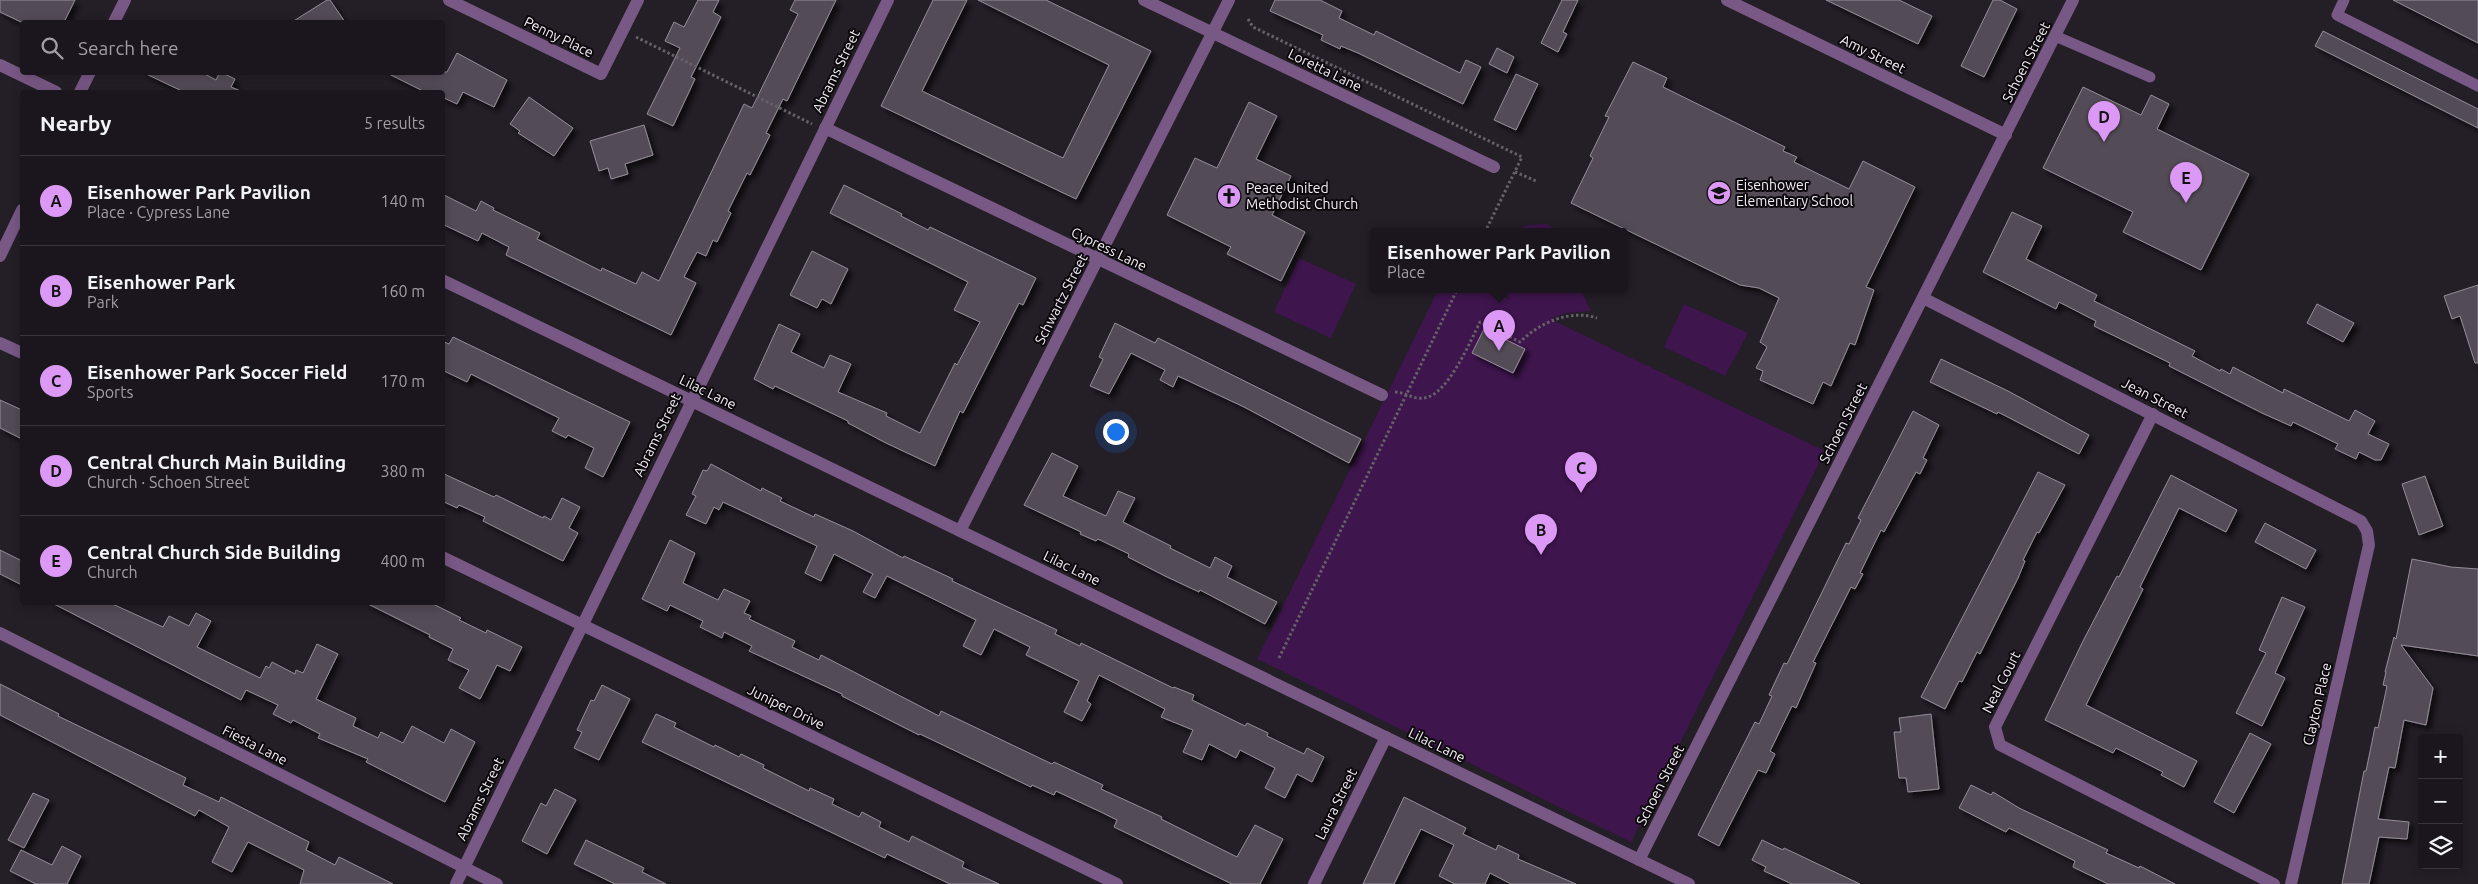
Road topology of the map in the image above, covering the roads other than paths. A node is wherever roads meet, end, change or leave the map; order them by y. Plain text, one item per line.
1 (125, 0) edge
2 (450, 0) edge
3 (638, 0) edge
4 (888, 0) edge
5 (1144, 0) edge
6 (1229, 0) edge
7 (1727, 0) edge
8 (2073, 0) edge
9 (2344, 0) edge
10 (115, 20) edge
11 (1212, 33) junction
12 (2056, 36) junction
13 (0, 65) edge
14 (20, 75) edge
15 (21, 75) edge
16 (88, 75) edge
17 (2150, 78) dead end
18 (2478, 86) edge
19 (52, 90) edge
20 (81, 90) edge
21 (825, 128) junction
22 (2006, 135) junction
23 (1494, 168) dead end
24 (20, 214) edge
25 (0, 256) edge
26 (1098, 260) junction
27 (445, 281) edge
28 (1923, 298) junction
29 (0, 342) edge
30 (20, 352) edge
31 (1382, 395) road end
32 (691, 400) junction
33 (2153, 414) junction
34 (960, 531) junction
35 (2367, 531) joint
36 (445, 558) edge
37 (582, 624) junction
38 (0, 633) edge
39 (1386, 737) junction
40 (1639, 860) junction
41 (464, 867) junction
42 (456, 884) edge
43 (497, 884) edge
44 (1117, 884) edge
45 (1314, 884) edge
46 (1689, 884) edge
47 (2274, 884) edge
48 (2291, 884) edge

1 - 10 street
2 - 3 street, Penny Place
4 - 21 street, Abrams Street
5 - 11 street, Loretta Lane
6 - 11 street, Schwartz Street
7 - 22 street, Amy Street
8 - 12 street, Schoen Street
9 - 18 lane
11 - 23 street, Loretta Lane
11 - 26 street, Schwartz Street
12 - 17 lane
12 - 22 street, Schoen Street
13 - 14 street
15 - 19 street
16 - 20 street
21 - 26 street, Cypress Lane
21 - 32 street, Abrams Street
22 - 28 street, Schoen Street
24 - 25 street
26 - 31 street, Cypress Lane
26 - 34 street, Schwartz Street
27 - 32 street, Lilac Lane
28 - 33 street, Jean Street
28 - 40 street, Schoen Street
29 - 30 street
32 - 34 street, Lilac Lane
32 - 37 street, Abrams Street
33 - 35 street, Jean Street
33 - 47 street, Neal Court
34 - 39 street, Lilac Lane
35 - 48 street, Clayton Place
36 - 37 street, Juniper Drive
37 - 41 street, Abrams Street
37 - 44 street, Juniper Drive
38 - 41 street, Fiesta Lane
39 - 40 street, Lilac Lane
39 - 45 street, Laura Street
40 - 46 street, Lilac Lane
41 - 42 street, Abrams Street
41 - 43 street, Fiesta Lane

